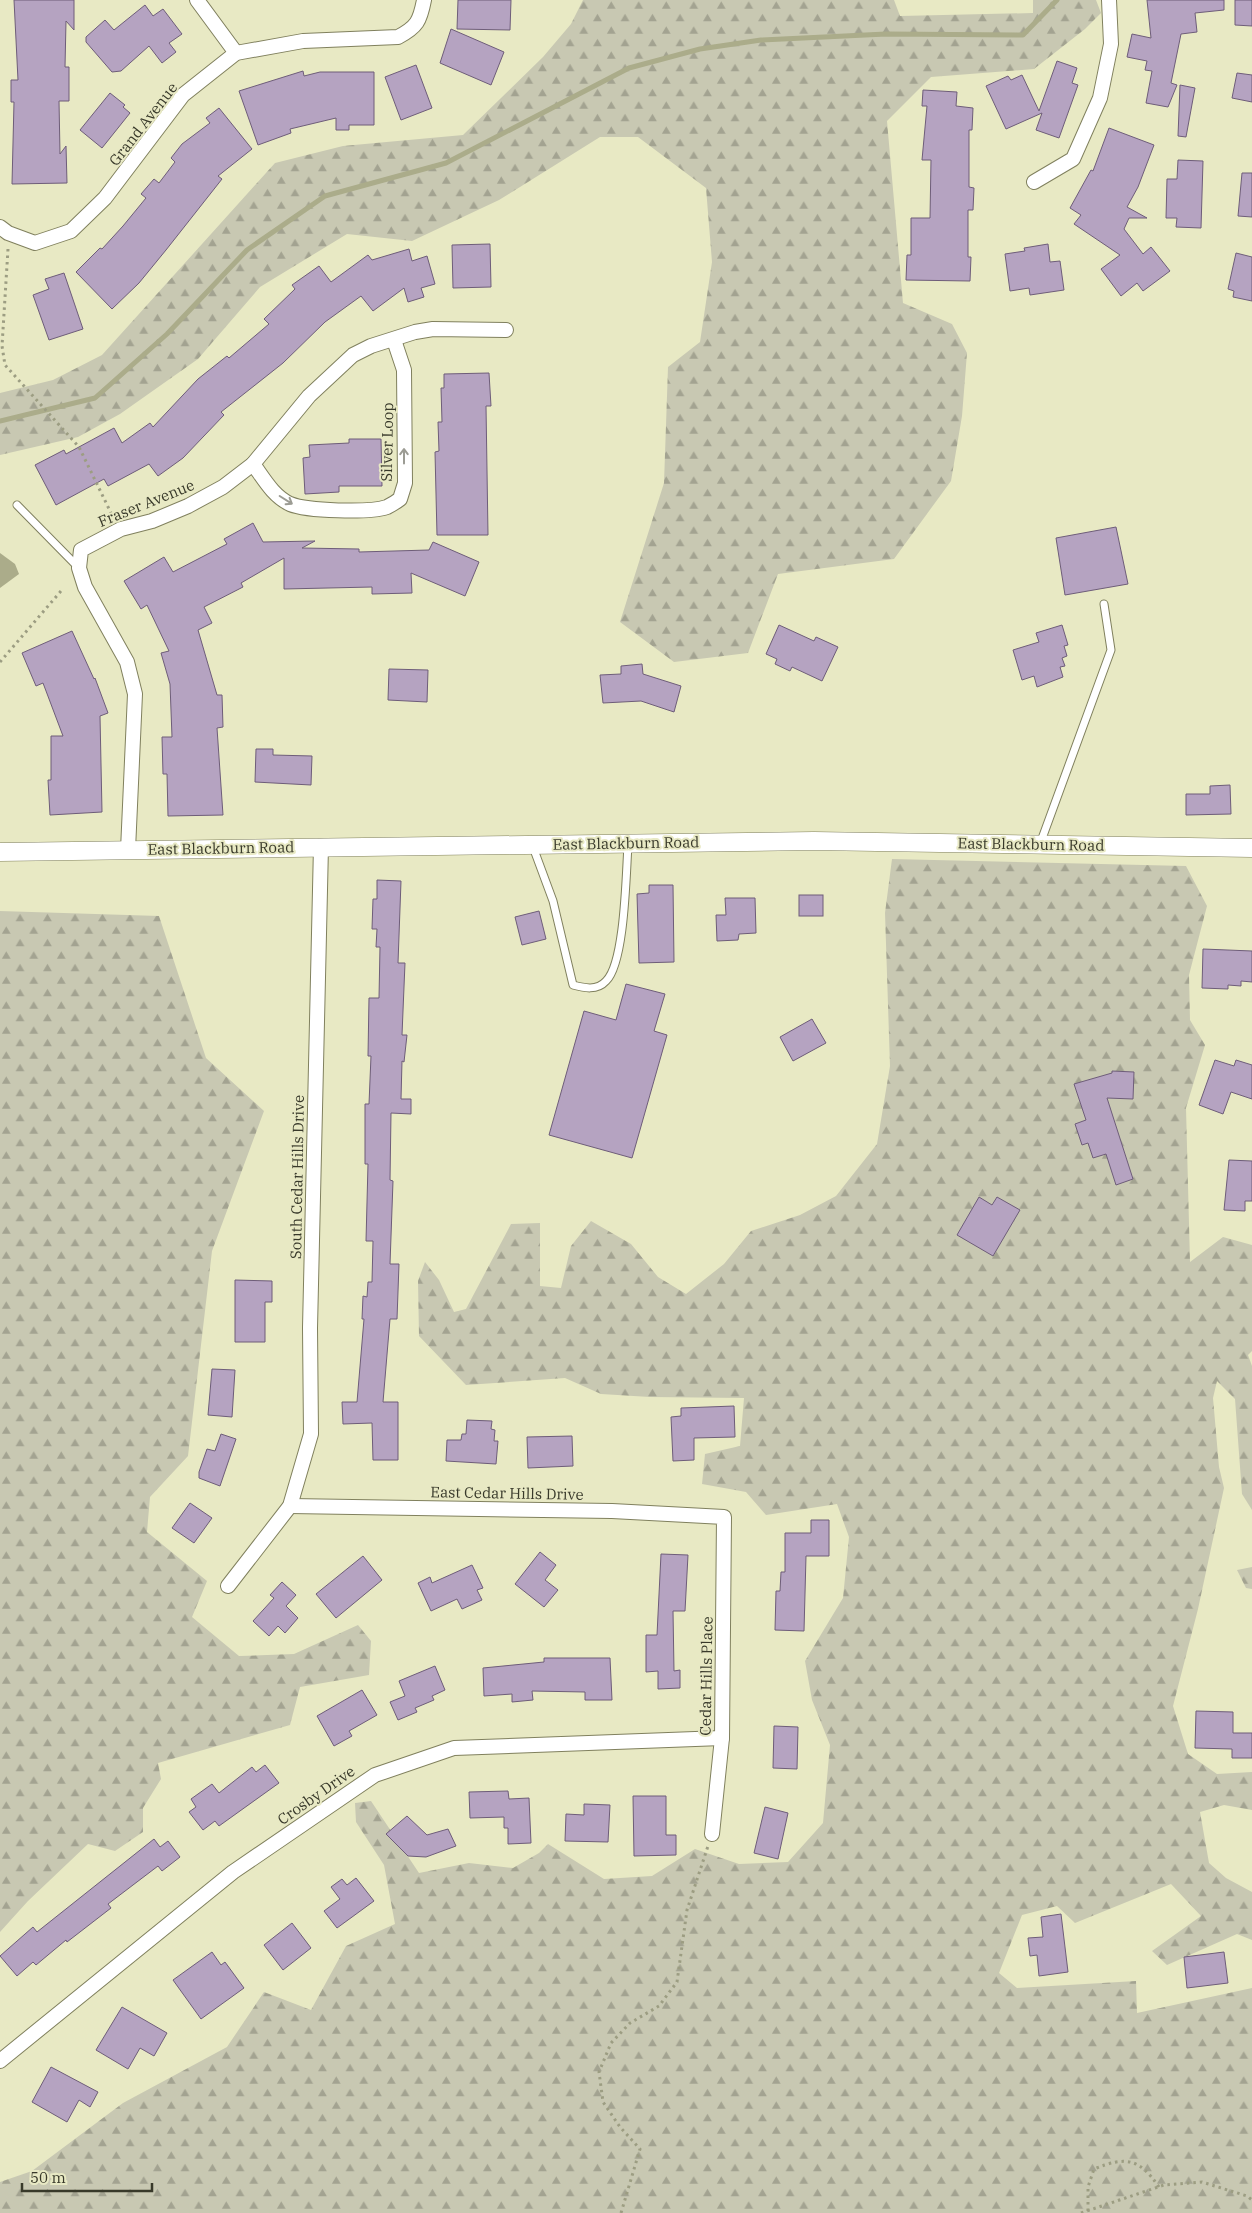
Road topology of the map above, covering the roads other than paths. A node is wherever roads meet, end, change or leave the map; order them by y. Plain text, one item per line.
1 (197, 0) edge
2 (424, 0) edge
3 (1109, 0) edge
4 (236, 53) junction
5 (1034, 182) dead end
6 (0, 227) edge
7 (506, 330) dead end
8 (394, 340) junction
9 (253, 464) junction
10 (17, 505) dead end
11 (79, 568) junction
12 (1104, 604) dead end
13 (628, 843) junction
14 (532, 844) junction
15 (1039, 844) junction
16 (321, 846) junction
17 (1221, 847) junction
18 (1252, 848) edge
19 (128, 850) junction
20 (0, 852) edge
21 (1252, 855) edge
22 (290, 1506) junction
23 (724, 1517) joint
24 (228, 1586) dead end
25 (722, 1738) junction
26 (712, 1834) road end
27 (0, 2061) edge

1 - 4 street
2 - 4 street, Grand Avenue
3 - 5 street
4 - 6 street, Grand Avenue
7 - 8 street, Fraser Avenue
8 - 9 street, Fraser Avenue
9 -> 8 street, Silver Loop
9 - 11 street, Fraser Avenue
10 - 11 lane
11 - 19 street
12 - 15 lane
13 - 14 street, East Blackburn Road
13 - 14 lane
13 - 15 street, East Blackburn Road
14 - 16 street, East Blackburn Road
15 - 17 street, East Blackburn Road
16 - 19 street, East Blackburn Road
16 - 22 street, South Cedar Hills Drive
17 - 18 street, East Blackburn Road
17 - 21 street
19 - 20 street, East Blackburn Road
22 - 23 street, East Cedar Hills Drive
22 - 24 street
23 - 25 street, Cedar Hills Place
25 - 26 street, Cedar Hills Place
25 - 27 street, Crosby Drive

